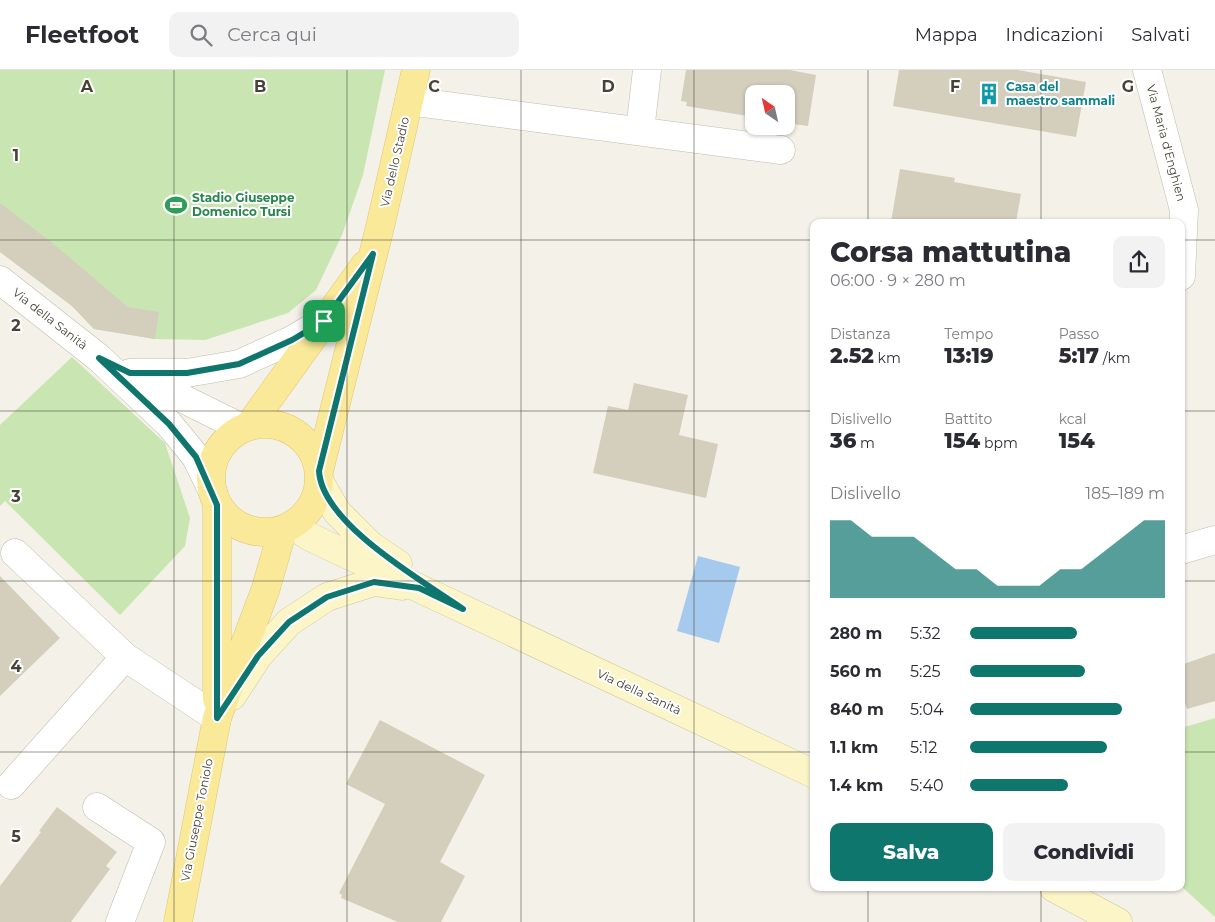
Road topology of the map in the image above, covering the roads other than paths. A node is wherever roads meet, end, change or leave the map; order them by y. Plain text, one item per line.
1 (416, 70) edge
2 (647, 70) edge
3 (1147, 70) edge
4 (409, 101) junction
5 (640, 131) junction
6 (781, 150) dead end
7 (1184, 219) edge
8 (373, 254) junction
9 (0, 280) edge
10 (324, 321) junction
11 (99, 358) junction
12 (130, 373) junction
13 (246, 427) junction
14 (319, 476) junction
15 (215, 498) junction
16 (288, 527) junction
17 (1215, 540) edge
18 (1185, 549) edge
19 (15, 552) dead end
20 (419, 588) junction
21 (463, 609) junction
22 (125, 657) junction
23 (217, 718) junction
24 (810, 772) edge
25 (11, 786) dead end
26 (97, 806) dead end
27 (1060, 891) edge
28 (120, 922) edge
29 (178, 922) edge
30 (1118, 922) edge

1 - 4 main road, Via dello Stadio
2 - 5 street
3 - 7 street, Via Maria d'Enghien
4 - 5 street
4 - 8 main road, Via dello Stadio
5 - 6 street
8 - 10 main road, Via dello Stadio
8 - 14 main road, Via dello Stadio
9 - 11 street, Via della Sanità
10 - 12 street, Via dello Stadio
10 - 13 main road, Via dello Stadio
11 - 12 street, Via della Sanità
11 - 15 street, Via della Sanità
12 - 13 street, Via della Sanità
13 - 14 main road
13 - 15 main road
14 - 16 main road
14 - 21 main road, Via della Sanità
15 - 16 main road
15 - 23 main road, Via Giuseppe Toniolo
16 - 20 main road, Via della Sanità
16 - 23 main road, Via Giuseppe Toniolo
17 - 18 street
19 - 22 street
20 - 21 main road, Via della Sanità
20 - 23 main road
21 - 24 main road, Via della Sanità
22 - 23 street
22 - 25 street
23 - 29 main road, Via Giuseppe Toniolo
26 - 28 street
27 - 30 main road

